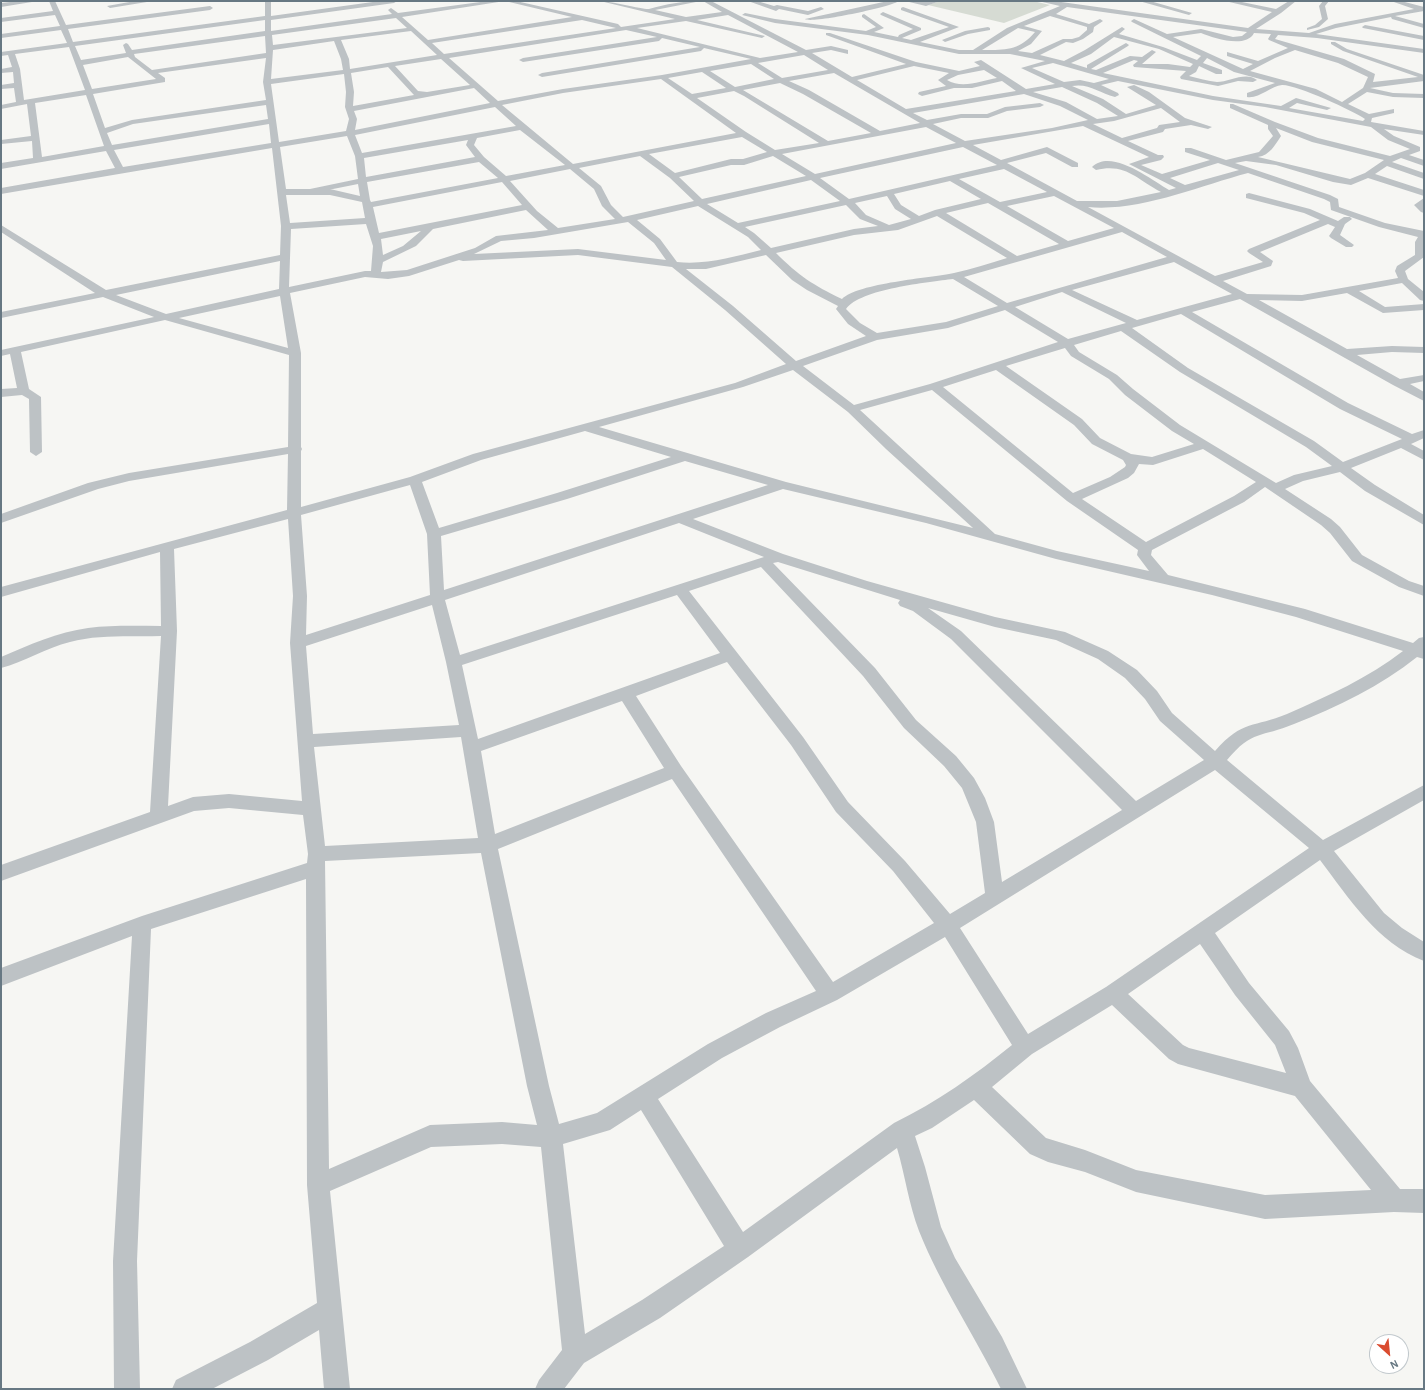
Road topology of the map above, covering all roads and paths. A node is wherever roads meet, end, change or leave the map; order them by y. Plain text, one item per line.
1 (35, 1) edge
2 (52, 1) edge
3 (150, 1) edge
4 (268, 1) edge
5 (394, 1) edge
6 (502, 1) edge
7 (508, 1) edge
8 (603, 1) edge
9 (698, 1) edge
10 (706, 1) edge
11 (751, 1) edge
12 (880, 1) edge
13 (896, 1) edge
14 (936, 1) edge
15 (1040, 1) edge
16 (1142, 1) edge
17 (1228, 1) edge
18 (1265, 1) edge
19 (1293, 1) edge
20 (1316, 1) edge
21 (1398, 1) edge
22 (378, 2) edge
23 (1325, 2) edge
24 (108, 3) edge
25 (850, 3) dead end
26 (889, 3) junction
27 (1107, 3) dead end
28 (1178, 3) dead end
29 (799, 4) dead end
30 (909, 4) edge
31 (1, 5) edge
32 (1066, 5) junction
33 (1158, 5) junction
34 (777, 6) edge
35 (1254, 7) junction
36 (826, 8) dead end
37 (1424, 8) edge
38 (903, 9) junction
39 (643, 10) junction
40 (1367, 11) dead end
41 (864, 12) junction
42 (1279, 12) junction
43 (57, 13) junction
44 (214, 13) edge
45 (886, 13) junction
46 (1098, 13) junction
47 (1242, 13) dead end
48 (730, 14) junction
49 (874, 14) dead end
50 (1114, 14) junction
51 (1046, 15) junction
52 (397, 16) junction
53 (753, 16) junction
54 (1390, 17) junction
55 (268, 18) junction
56 (581, 18) junction
57 (822, 18) junction
58 (1193, 18) junction
59 (686, 19) junction
60 (1129, 19) junction
61 (1232, 19) dead end
62 (1, 20) edge
63 (115, 20) junction
64 (1029, 21) junction
65 (1424, 21) edge
66 (842, 22) junction
67 (1081, 23) junction
68 (1415, 23) junction
69 (792, 24) junction
70 (924, 24) dead end
71 (1046, 24) dead end
72 (1364, 24) junction
73 (812, 26) junction
74 (1017, 26) junction
75 (1184, 26) junction
76 (1222, 26) junction
77 (831, 27) junction
78 (63, 28) junction
79 (310, 28) junction
80 (626, 28) junction
81 (954, 28) junction
82 (1329, 28) junction
83 (1404, 28) junction
84 (411, 29) junction
85 (988, 29) dead end
86 (1127, 30) dead end
87 (1250, 30) junction
88 (1074, 31) dead end
89 (1088, 31) junction
90 (1201, 31) junction
91 (868, 32) junction
92 (1272, 32) junction
93 (1355, 32) junction
94 (1395, 32) junction
95 (1286, 33) junction
96 (1424, 33) edge
97 (969, 34) junction
98 (1301, 34) junction
99 (1114, 35) junction
100 (1165, 35) junction
101 (1, 36) edge
102 (1060, 36) dead end
103 (1320, 36) junction
104 (123, 38) junction
105 (666, 38) junction
106 (892, 38) junction
107 (1097, 38) junction
108 (1387, 38) junction
109 (1424, 38) edge
110 (337, 39) junction
111 (1106, 40) junction
112 (322, 41) junction
113 (781, 41) junction
114 (426, 42) junction
115 (912, 42) junction
116 (1280, 43) junction
117 (1071, 44) junction
118 (1378, 44) junction
119 (1424, 44) edge
120 (70, 45) junction
121 (1126, 45) junction
122 (269, 46) junction
123 (505, 47) junction
124 (710, 47) junction
125 (864, 47) junction
126 (961, 48) junction
127 (1294, 48) junction
128 (1402, 48) junction
129 (928, 49) junction
130 (1414, 50) junction
131 (976, 51) junction
132 (1424, 51) edge
133 (804, 52) junction
134 (1010, 52) junction
135 (1059, 52) dead end
136 (11, 53) junction
137 (883, 53) junction
138 (1, 54) edge
139 (130, 54) junction
140 (1230, 54) dead end
141 (862, 55) dead end
142 (920, 55) dead end
143 (1033, 55) junction
144 (1206, 55) junction
145 (442, 57) junction
146 (842, 57) junction
147 (1044, 58) junction
148 (1420, 58) dead end
149 (763, 59) junction
150 (1143, 59) junction
151 (1371, 59) junction
152 (523, 60) junction
153 (905, 60) junction
154 (952, 60) dead end
155 (752, 61) junction
156 (1053, 61) junction
157 (78, 63) junction
158 (943, 63) dead end
159 (1258, 63) junction
160 (1407, 63) dead end
161 (821, 64) junction
162 (914, 64) junction
163 (1064, 64) junction
164 (1198, 64) junction
165 (390, 65) junction
166 (1393, 66) junction
167 (986, 67) junction
168 (932, 68) junction
169 (16, 69) junction
170 (1087, 69) junction
171 (704, 70) junction
172 (1193, 70) junction
173 (1237, 70) junction
174 (1424, 70) edge
175 (1, 71) edge
176 (346, 71) junction
177 (833, 71) junction
178 (1245, 71) junction
179 (151, 72) junction
180 (537, 72) junction
181 (1098, 72) junction
182 (1219, 72) junction
183 (1366, 72) junction
184 (956, 73) junction
185 (1411, 73) junction
186 (1263, 76) junction
187 (662, 77) junction
188 (1424, 78) edge
189 (1004, 79) junction
190 (1115, 79) junction
191 (1198, 79) junction
192 (849, 80) junction
193 (1253, 80) junction
194 (782, 81) junction
195 (267, 82) junction
196 (1208, 82) junction
197 (1284, 82) junction
198 (17, 85) junction
199 (1063, 85) junction
200 (1094, 85) junction
201 (475, 86) junction
202 (953, 86) junction
203 (1, 87) edge
204 (1366, 87) junction
205 (734, 89) junction
206 (941, 90) junction
207 (563, 91) junction
208 (1022, 91) junction
209 (1076, 91) junction
210 (89, 92) junction
211 (1185, 92) junction
212 (429, 95) junction
213 (1250, 95) dead end
214 (1424, 96) edge
215 (690, 97) junction
216 (1095, 99) junction
217 (1217, 99) junction
218 (31, 100) junction
219 (20, 102) junction
220 (269, 102) junction
221 (965, 102) junction
222 (1043, 102) junction
223 (496, 104) junction
224 (1063, 104) junction
225 (1343, 104) junction
226 (939, 105) junction
227 (1160, 105) junction
228 (1, 107) edge
229 (1282, 108) junction
230 (1328, 108) dead end
231 (350, 109) junction
232 (1391, 111) dead end
233 (905, 112) junction
234 (1120, 118) junction
235 (1163, 118) dead end
236 (1179, 118) junction
237 (1085, 119) junction
238 (1148, 119) dead end
239 (272, 121) junction
240 (1366, 122) junction
241 (927, 123) junction
242 (1188, 123) junction
243 (1272, 124) junction
244 (1031, 125) dead end
245 (522, 127) junction
246 (1208, 127) dead end
247 (102, 128) junction
248 (1424, 128) edge
249 (1353, 130) dead end
250 (1414, 131) junction
251 (1384, 133) junction
252 (1424, 133) edge
253 (350, 134) junction
254 (743, 134) junction
255 (879, 134) junction
256 (474, 136) junction
257 (35, 138) junction
258 (1122, 140) junction
259 (1, 142) edge
260 (276, 144) junction
261 (827, 144) junction
262 (963, 144) junction
263 (108, 147) junction
264 (445, 149) junction
265 (1188, 150) dead end
266 (1421, 151) edge
267 (641, 152) junction
268 (773, 153) junction
269 (1401, 155) junction
270 (359, 156) junction
271 (1246, 158) junction
272 (480, 159) junction
273 (38, 160) junction
274 (1389, 161) junction
275 (1222, 162) junction
276 (1424, 163) edge
277 (1002, 164) junction
278 (1075, 165) dead end
279 (1, 166) edge
280 (440, 166) junction
281 (571, 166) junction
282 (1096, 167) dead end
283 (120, 170) junction
284 (1249, 171) junction
285 (1368, 174) junction
286 (673, 176) junction
287 (1424, 176) edge
288 (811, 177) junction
289 (1163, 177) junction
290 (951, 178) junction
291 (504, 179) junction
292 (362, 181) junction
293 (1184, 188) junction
294 (1, 191) edge
295 (282, 192) junction
296 (310, 192) junction
297 (1167, 192) junction
298 (889, 193) junction
299 (1054, 193) junction
300 (1424, 193) edge
301 (1249, 196) dead end
302 (990, 200) junction
303 (1069, 200) junction
304 (1424, 201) edge
305 (698, 202) junction
306 (848, 202) junction
307 (366, 203) junction
308 (999, 205) junction
309 (528, 207) junction
310 (1424, 210) edge
311 (938, 212) junction
312 (1353, 216) junction
313 (625, 219) junction
314 (917, 219) junction
315 (370, 221) junction
316 (1326, 221) junction
317 (286, 226) junction
318 (738, 226) junction
319 (1341, 226) junction
320 (1, 228) edge
321 (429, 228) junction
322 (891, 228) junction
323 (1123, 229) junction
324 (556, 231) junction
325 (1424, 234) edge
326 (376, 237) junction
327 (1066, 244) junction
328 (1349, 245) dead end
329 (768, 252) junction
330 (285, 257) junction
331 (452, 258) junction
332 (1014, 258) junction
333 (1176, 258) junction
334 (378, 260) junction
335 (674, 264) junction
336 (375, 275) junction
337 (955, 276) junction
338 (1214, 280) junction
339 (1404, 280) junction
340 (1424, 284) edge
341 (1412, 287) junction
342 (1063, 289) junction
343 (1348, 289) junction
344 (284, 291) junction
345 (104, 294) junction
346 (1243, 296) junction
347 (1424, 298) edge
348 (842, 304) junction
349 (1007, 306) junction
350 (1424, 308) edge
351 (1183, 311) junction
352 (1, 315) edge
353 (165, 317) junction
354 (1129, 325) junction
355 (875, 337) junction
356 (1067, 343) junction
357 (15, 350) junction
358 (1424, 350) edge
359 (1, 353) edge
360 (295, 353) junction
361 (1343, 353) junction
362 (795, 366) junction
363 (998, 366) junction
364 (1424, 378) edge
365 (1397, 383) junction
366 (934, 386) junction
367 (24, 391) junction
368 (1, 392) edge
369 (1424, 397) edge
370 (852, 409) junction
371 (584, 427) junction
372 (1424, 434) edge
373 (1406, 441) junction
374 (1204, 445) junction
375 (296, 449) junction
376 (36, 452) dead end
377 (686, 456) junction
378 (1424, 456) edge
379 (1127, 457) junction
380 (1341, 468) junction
381 (414, 480) junction
382 (782, 485) junction
383 (1269, 485) junction
384 (1072, 498) junction
385 (294, 513) junction
386 (1, 519) edge
387 (681, 519) junction
388 (1424, 521) edge
389 (434, 534) junction
390 (996, 540) junction
391 (167, 546) junction
392 (1145, 548) junction
393 (771, 559) junction
394 (1163, 579) junction
395 (862, 584) junction
396 (680, 588) junction
397 (1424, 591) edge
398 (1, 592) edge
399 (437, 597) junction
400 (169, 631) junction
401 (298, 643) junction
402 (1421, 648) edge
403 (730, 655) junction
404 (1, 662) edge
405 (454, 662) junction
406 (626, 694) junction
407 (468, 730) junction
408 (306, 741) junction
409 (472, 748) junction
410 (1216, 761) junction
411 (675, 771) junction
412 (1424, 792) edge
413 (311, 809) junction
414 (1134, 811) junction
415 (159, 817) junction
416 (488, 845) junction
417 (1322, 849) junction
418 (316, 861) junction
419 (1, 873) edge
420 (995, 897) junction
421 (142, 924) junction
422 (948, 926) junction
423 (1203, 932) junction
424 (1424, 952) edge
425 (1, 977) edge
426 (1113, 993) junction
427 (830, 994) junction
428 (1026, 1047) junction
429 (976, 1087) junction
430 (1302, 1087) junction
431 (644, 1096) junction
432 (902, 1131) junction
433 (551, 1137) junction
434 (318, 1185) junction
435 (1394, 1200) junction
436 (1424, 1201) edge
437 (740, 1249) junction
438 (329, 1310) junction
439 (575, 1354) junction
440 (127, 1389) edge
441 (186, 1389) edge
442 (337, 1389) edge
443 (548, 1389) edge
444 (1014, 1389) edge

1 - 31 street
2 - 43 street
3 - 24 street
4 - 55 street
5 - 22 street
6 - 52 street
7 - 56 street
8 - 39 street
9 - 39 street
10 - 48 street
11 - 34 street
12 - 26 street
13 - 26 street
14 - 30 street
15 - 32 street
16 - 33 street
17 - 35 street
18 - 35 street
19 - 42 street
20 - 23 street
21 - 37 street
22 - 52 street
22 - 55 street
23 - 95 street
24 - 63 street
25 - 41 street
26 - 41 street
27 - 46 street
28 - 33 street
29 - 34 street
30 - 38 street
32 - 46 street
32 - 51 street
33 - 50 street
33 - 58 street
34 - 36 street
34 - 53 street
35 - 42 street
35 - 47 street
37 - 54 street
38 - 45 street
38 - 81 street
39 - 59 street
40 - 54 street
41 - 45 street
41 - 49 street
41 - 57 street
41 - 66 street
41 - 91 street
42 - 87 street
43 - 62 street
43 - 78 street
44 - 55 street
44 - 63 street
44 - 104 street
45 - 70 street
45 - 106 street
46 - 50 street
46 - 67 street
48 - 53 street
48 - 59 street
48 - 113 street
50 - 58 street
50 - 60 street
50 - 89 street
51 - 64 street
51 - 67 street
51 - 89 street
52 - 79 street
52 - 84 street
53 - 69 street
54 - 68 street
54 - 72 street
55 - 122 street
56 - 80 street
56 - 114 street
57 - 66 street
57 - 69 street
58 - 75 street
58 - 76 street
59 - 80 street
59 - 113 street
60 - 100 street
60 - 107 street
61 - 76 street
63 - 78 street
64 - 71 street
64 - 74 street
65 - 68 street
66 - 77 street
67 - 89 street
68 - 83 street
69 - 73 street
72 - 82 street
72 - 93 street
72 - 94 street
73 - 77 street
73 - 125 street
74 - 131 street
74 - 134 street
75 - 90 street
75 - 100 street
76 - 87 street
77 - 91 street
78 - 101 street
78 - 120 street
79 - 112 street
79 - 122 street
80 - 105 street
80 - 123 street
81 - 97 street
81 - 115 street
82 - 93 street
82 - 103 street
83 - 94 street
83 - 96 street
84 - 110 street
84 - 114 street
85 - 97 street
86 - 99 street
87 - 90 street
87 - 92 street
88 - 89 street
89 - 107 street
89 - 117 street
90 - 100 street
91 - 106 street
92 - 95 street
92 - 116 street
93 - 108 street
94 - 108 street
94 - 109 street
95 - 98 street
97 - 126 street
97 - 129 street
98 - 103 street
98 - 116 street
99 - 111 street
99 - 164 street
100 - 144 street
102 - 117 street
103 - 118 street
103 - 151 street
104 - 120 street
104 - 139 street
105 - 124 street
105 - 152 street
106 - 115 street
106 - 125 street
107 - 111 street
108 - 118 street
108 - 119 street
110 - 112 street
110 - 176 street
111 - 121 street
111 - 163 street
112 - 122 street
113 - 133 street
114 - 145 street
115 - 129 street
115 - 137 street
116 - 127 street
117 - 143 street
118 - 128 street
120 - 136 street
120 - 157 street
121 - 150 street
121 - 170 street
122 - 139 street
122 - 179 street
122 - 195 street
123 - 145 street
123 - 152 street
124 - 149 street
124 - 180 street
125 - 137 street
125 - 146 street
126 - 129 street
126 - 131 street
126 - 154 street
126 - 167 street
127 - 159 street
127 - 183 street
128 - 130 street
128 - 151 street
130 - 132 street
130 - 148 street
131 - 134 street
133 - 146 street
133 - 149 street
133 - 161 street
134 - 143 street
135 - 147 street
136 - 138 street
136 - 169 street
137 - 141 street
137 - 153 street
139 - 157 street
139 - 179 street
140 - 159 street
142 - 153 street
143 - 147 street
144 - 164 street
144 - 173 street
145 - 165 street
145 - 201 street
146 - 161 street
147 - 156 street
149 - 155 street
150 - 172 street
150 - 181 street
151 - 166 street
152 - 180 street
153 - 162 street
155 - 171 street
155 - 194 street
156 - 163 street
156 - 199 street
157 - 210 street
158 - 168 street
159 - 178 street
160 - 166 street
161 - 177 street
162 - 168 street
162 - 192 street
163 - 170 street
164 - 172 street
164 - 182 street
165 - 176 street
165 - 212 street
166 - 183 street
166 - 185 street
167 - 184 street
167 - 189 street
168 - 184 street
169 - 175 street
169 - 198 street
170 - 181 street
171 - 187 street
171 - 205 street
172 - 191 street
173 - 178 street
173 - 182 street
174 - 185 street
176 - 195 street
176 - 231 street
177 - 192 street
177 - 194 street
178 - 186 street
179 - 210 street
180 - 207 street
181 - 190 street
182 - 191 street
183 - 204 street
184 - 202 street
185 - 188 street
186 - 193 street
186 - 197 street
187 - 207 street
187 - 215 street
188 - 204 street
189 - 202 street
189 - 208 street
190 - 200 street
190 - 211 street
190 - 227 street
191 - 196 street
192 - 233 street
193 - 196 street
193 - 217 street
194 - 205 street
194 - 255 street
195 - 220 street
196 - 211 street
197 - 213 street
197 - 225 street
198 - 203 street
198 - 219 street
199 - 200 street
199 - 208 street
199 - 209 street
200 - 216 street
201 - 212 street
201 - 223 street
202 - 206 street
204 - 214 street
204 - 225 street
205 - 215 street
205 - 261 street
206 - 221 street
206 - 226 street
207 - 223 street
208 - 221 street
208 - 222 street
209 - 216 street
209 - 222 street
210 - 218 street
210 - 247 street
211 - 217 street
212 - 231 street
215 - 254 street
216 - 224 street
216 - 234 street
217 - 229 street
217 - 243 street
218 - 219 street
218 - 257 street
219 - 228 street
220 - 239 street
220 - 247 street
221 - 226 street
222 - 224 street
222 - 241 street
223 - 245 street
223 - 253 street
224 - 237 street
225 - 240 street
226 - 233 street
227 - 234 street
227 - 236 street
229 - 230 street
229 - 240 street
231 - 253 street
232 - 240 street
233 - 241 street
234 - 237 street
234 - 238 street
235 - 236 street
236 - 242 street
237 - 244 street
237 - 258 street
237 - 262 street
239 - 260 street
239 - 263 street
240 - 249 street
240 - 250 street
240 - 251 street
241 - 255 street
241 - 262 street
242 - 246 street
242 - 258 street
243 - 271 street
243 - 274 street
245 - 256 street
245 - 281 street
247 - 263 street
248 - 250 street
250 - 251 street
250 - 252 street
251 - 266 street
253 - 260 street
253 - 270 street
254 - 267 street
254 - 268 street
255 - 261 street
256 - 264 street
256 - 272 street
257 - 259 street
257 - 273 street
258 - 289 street
260 - 283 street
260 - 295 street
261 - 268 street
262 - 277 street
262 - 288 street
263 - 273 street
263 - 283 street
264 - 270 street
264 - 280 street
265 - 275 street
266 - 269 street
267 - 281 street
267 - 286 street
268 - 286 street
268 - 288 street
269 - 274 street
269 - 276 street
270 - 292 street
271 - 275 street
271 - 285 street
272 - 280 street
272 - 291 street
273 - 279 street
274 - 285 street
274 - 287 street
275 - 284 street
275 - 289 street
277 - 278 street
277 - 290 street
277 - 299 street
280 - 292 street
281 - 291 street
281 - 313 street
282 - 297 street
283 - 294 street
284 - 293 street
284 - 312 street
285 - 300 street
286 - 305 street
288 - 305 street
288 - 306 street
289 - 293 street
290 - 298 street
290 - 302 street
291 - 307 street
291 - 309 street
292 - 296 street
292 - 307 street
293 - 297 street
295 - 296 street
295 - 317 street
296 - 307 street
297 - 303 street
298 - 306 street
298 - 314 street
299 - 303 street
299 - 308 street
301 - 316 street
302 - 308 street
302 - 311 street
303 - 323 street
304 - 310 street
305 - 313 street
305 - 318 street
306 - 318 street
306 - 322 street
307 - 315 street
308 - 327 street
309 - 321 street
309 - 324 street
311 - 314 street
311 - 332 street
312 - 319 street
312 - 325 street
313 - 324 street
313 - 335 street
314 - 322 street
315 - 317 street
315 - 326 street
316 - 319 street
316 - 338 street
317 - 330 street
318 - 329 street
319 - 328 street
320 - 345 street
321 - 326 street
321 - 334 street
322 - 329 street
323 - 327 street
323 - 333 street
324 - 331 street
325 - 339 street
326 - 334 street
327 - 332 street
329 - 335 street
329 - 348 street
330 - 344 street
330 - 345 street
331 - 335 street
331 - 336 street
332 - 337 street
333 - 338 street
333 - 342 street
334 - 336 street
335 - 362 street
336 - 344 street
337 - 348 street
337 - 349 street
338 - 346 street
339 - 341 street
339 - 343 street
340 - 341 street
341 - 347 street
342 - 349 street
342 - 354 street
343 - 346 street
343 - 350 street
344 - 353 street
344 - 360 street
345 - 352 street
345 - 353 street
346 - 351 street
346 - 361 street
348 - 355 street
349 - 355 street
349 - 356 street
351 - 354 street
351 - 373 street
353 - 357 street
353 - 360 street
354 - 356 street
354 - 380 street
355 - 362 street
356 - 363 street
356 - 374 street
357 - 359 street
357 - 367 street
358 - 361 street
360 - 375 street
361 - 365 street
362 - 370 street
362 - 371 street
363 - 366 street
363 - 379 street
364 - 365 street
365 - 369 street
366 - 370 street
366 - 384 street
367 - 368 street
367 - 376 street
370 - 390 street
371 - 377 street
371 - 381 street
372 - 373 street
373 - 378 street
373 - 380 street
374 - 379 street
374 - 383 street
375 - 385 street
375 - 386 street
377 - 382 street
377 - 389 street
379 - 384 street
380 - 383 street
380 - 388 street
381 - 385 street
381 - 389 street
382 - 387 street
382 - 390 street
383 - 392 street
383 - 397 street
384 - 392 street
385 - 391 street
385 - 401 street
387 - 393 street
387 - 399 street
389 - 399 street
390 - 394 street
391 - 398 street
391 - 400 street
392 - 394 street
393 - 395 street
393 - 396 street
393 - 420 street
394 - 402 street
395 - 410 street
395 - 414 street
396 - 403 street
396 - 405 street
399 - 401 street
399 - 405 street
400 - 404 street
400 - 415 street
401 - 408 street
402 - 410 street
403 - 406 street
403 - 422 street
405 - 407 street
406 - 409 street
406 - 411 street
407 - 408 street
407 - 409 street
408 - 413 street
409 - 416 street
410 - 414 street
410 - 417 street
411 - 416 street
411 - 427 street
412 - 417 street
413 - 415 street
413 - 418 street
414 - 420 street
415 - 419 street
416 - 418 street
416 - 433 street
417 - 423 street
417 - 424 street
418 - 421 street
418 - 434 street
420 - 422 street
421 - 425 street
421 - 440 street
422 - 427 street
422 - 428 street
423 - 426 street
423 - 430 street
426 - 428 street
426 - 430 street
427 - 431 street
428 - 429 street
429 - 432 street
429 - 435 street
430 - 435 street
431 - 433 street
431 - 437 street
432 - 437 street
432 - 444 street
433 - 434 street
433 - 439 street
434 - 438 street
435 - 436 street
437 - 439 street
438 - 441 street
438 - 442 street
439 - 443 street

